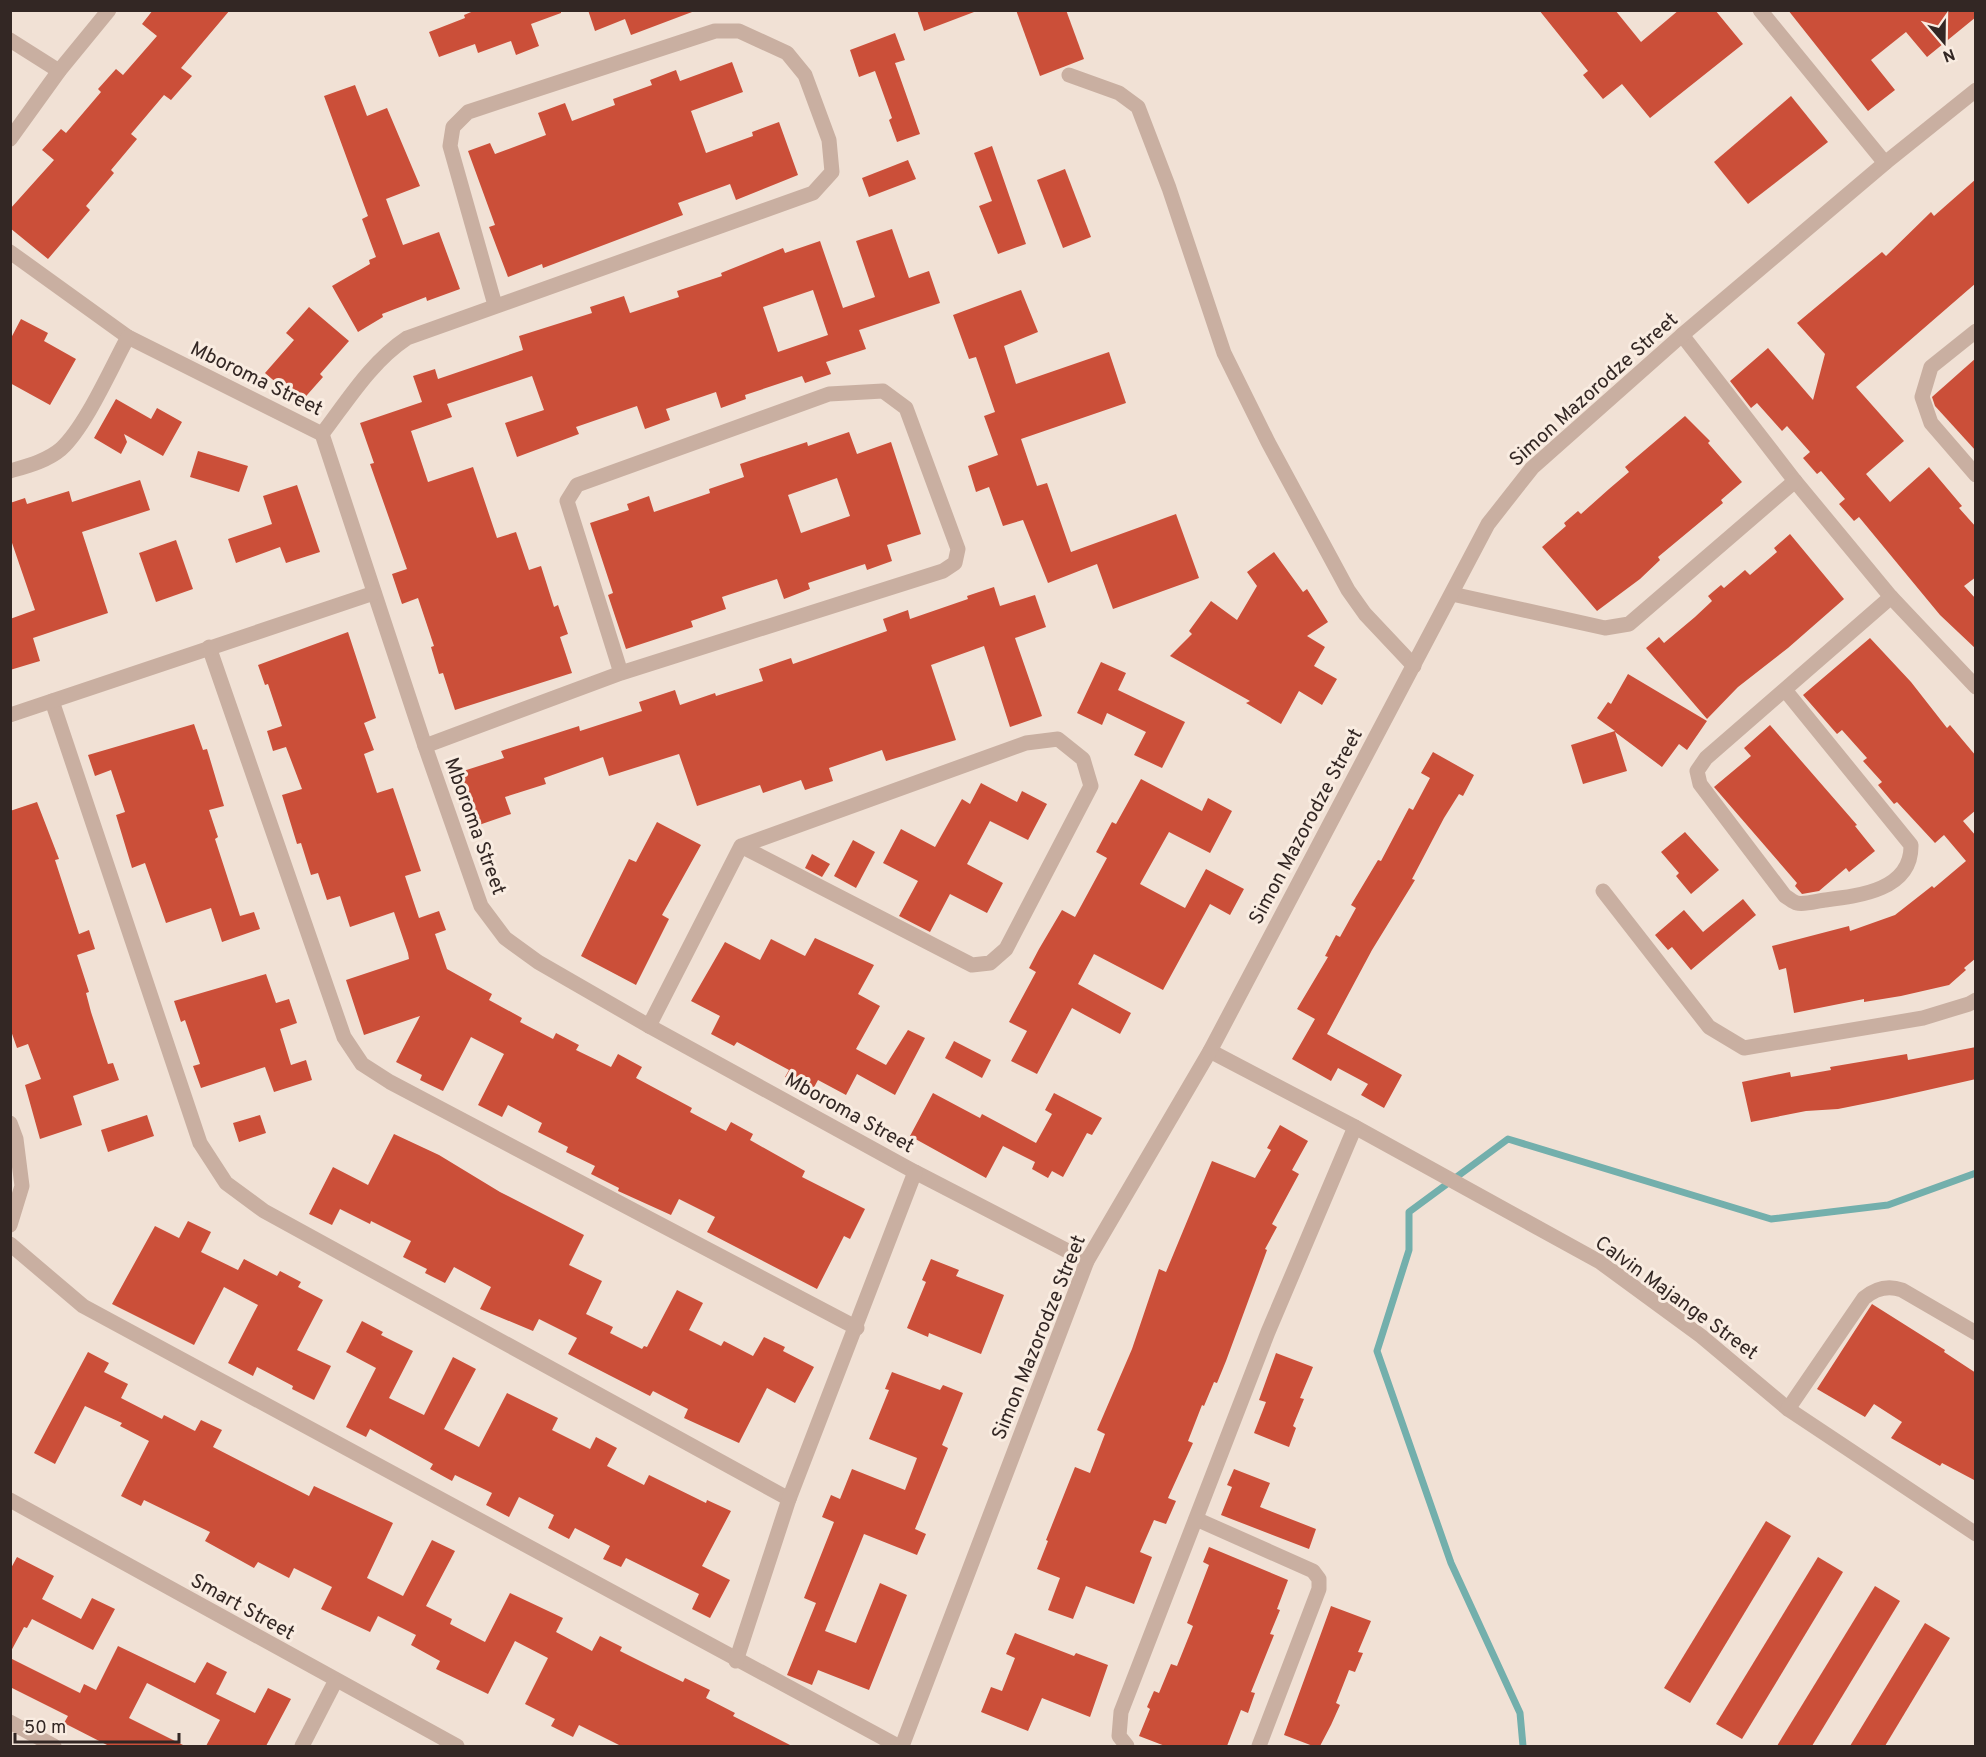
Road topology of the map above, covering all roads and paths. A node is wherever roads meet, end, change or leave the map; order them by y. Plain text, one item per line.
1 (109, 10) edge
2 (1760, 10) edge
3 (10, 40) edge
4 (59, 71) junction
5 (1069, 75) dead end
6 (1976, 90) edge
7 (10, 139) edge
8 (1885, 163) junction
9 (10, 252) edge
10 (495, 305) junction
11 (1976, 331) edge
12 (1682, 335) junction
13 (128, 337) junction
14 (322, 434) junction
15 (10, 471) edge
16 (1976, 476) edge
17 (1795, 481) junction
18 (374, 594) junction
19 (1452, 594) junction
20 (1891, 597) junction
21 (209, 647) junction
22 (1414, 666) junction
23 (621, 673) junction
24 (1976, 687) edge
25 (1785, 690) junction
26 (52, 701) junction
27 (10, 715) edge
28 (425, 746) junction
29 (741, 846) junction
30 (1603, 891) dead end
31 (1976, 1000) edge
32 (650, 1026) junction
33 (1210, 1051) junction
34 (10, 1124) edge
35 (1355, 1127) junction
36 (915, 1172) junction
37 (10, 1225) edge
38 (10, 1244) edge
39 (1087, 1261) junction
40 (857, 1328) junction
41 (1976, 1333) edge
42 (1788, 1409) junction
43 (789, 1499) junction
44 (10, 1500) edge
45 (1196, 1520) junction
46 (1976, 1534) edge
47 (736, 1661) junction
48 (335, 1682) junction
49 (10, 1722) edge
50 (54, 1746) edge
51 (302, 1746) edge
52 (457, 1746) edge
53 (900, 1746) edge
54 (1126, 1746) edge
55 (1259, 1746) edge

1 - 4 street
2 - 8 street
3 - 4 street
4 - 7 street
5 - 22 street
6 - 8 street, Simon Mazorodze Street
8 - 12 street, Simon Mazorodze Street
9 - 13 street, Mboroma Street
10 - 10 street
10 - 14 street
11 - 16 street
12 - 17 street
12 - 19 street, Simon Mazorodze Street
13 - 14 street, Mboroma Street
13 - 15 street
14 - 18 street, Mboroma Street
17 - 19 street
17 - 20 street
18 - 21 street
18 - 28 street, Mboroma Street
19 - 22 street, Simon Mazorodze Street
20 - 24 street
20 - 25 street
21 - 26 street
21 - 40 street
22 - 33 street, Simon Mazorodze Street
23 - 23 street
23 - 28 street
25 - 25 street
26 - 27 street
26 - 43 street
28 - 32 street, Mboroma Street
29 - 29 street
29 - 32 street
30 - 31 street
32 - 36 street, Mboroma Street
33 - 35 street, Calvin Majange Street
33 - 39 street, Simon Mazorodze Street
34 - 37 street
35 - 42 street, Calvin Majange Street
35 - 45 street
36 - 39 street, Mboroma Street
36 - 40 street
38 - 47 street
39 - 53 street, Simon Mazorodze Street
40 - 43 street
41 - 42 street
42 - 46 street, Calvin Majange Street
43 - 47 street
44 - 48 street, Smart Street
45 - 54 street
45 - 55 street
47 - 53 street
48 - 51 street
48 - 52 street, Smart Street
49 - 50 street

